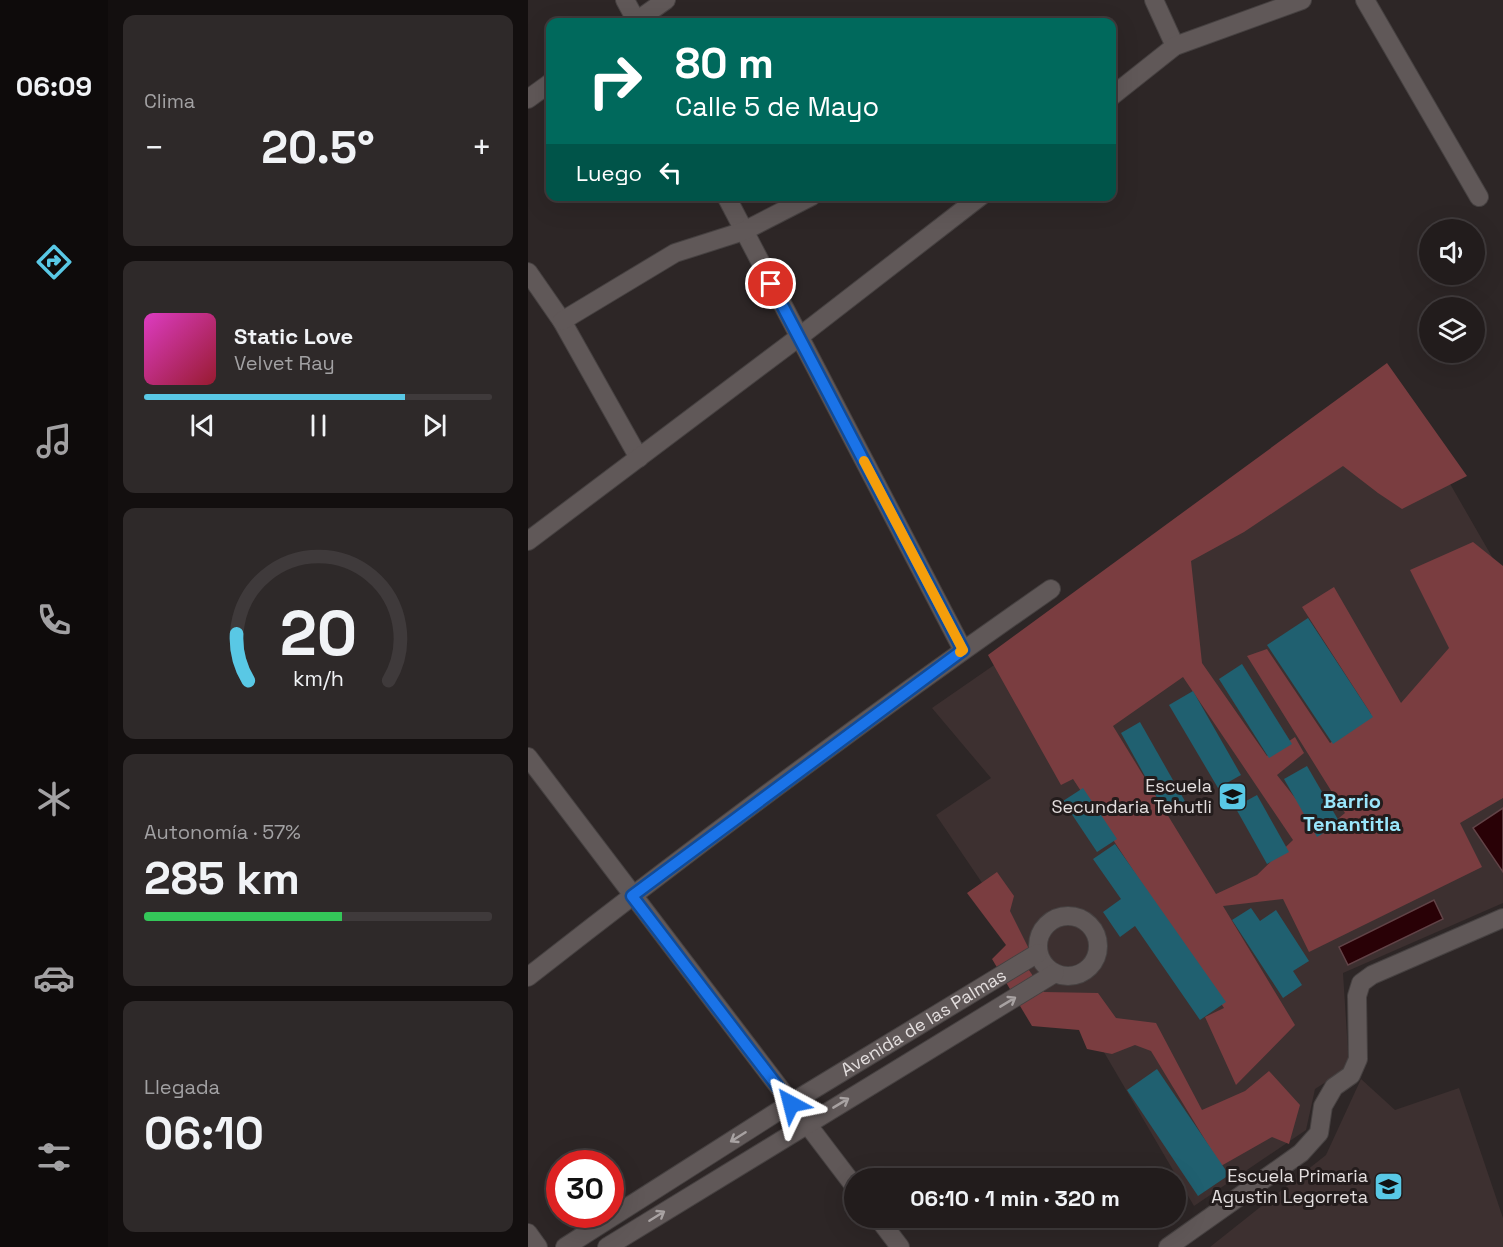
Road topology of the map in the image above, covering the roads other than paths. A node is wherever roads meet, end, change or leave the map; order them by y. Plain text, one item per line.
1 (625, 0) edge
2 (666, 0) edge
3 (1154, 0) edge
4 (1302, 0) edge
5 (1365, 0) edge
6 (634, 18) edge
7 (641, 18) edge
8 (1175, 46) junction
9 (546, 85) edge
10 (1116, 93) edge
11 (530, 94) edge
12 (1479, 197) dead end
13 (729, 201) edge
14 (802, 201) edge
15 (975, 201) edge
16 (744, 231) junction
17 (528, 272) edge
18 (562, 321) junction
19 (799, 337) junction
20 (639, 458) junction
21 (528, 541) edge
22 (1051, 589) dead end
23 (963, 650) junction
24 (528, 757) edge
25 (632, 896) junction
26 (1503, 918) edge
27 (1038, 953) junction
28 (1055, 973) junction
29 (528, 977) edge
30 (791, 1104) junction
31 (807, 1124) junction
32 (844, 1173) edge
33 (886, 1228) edge
34 (528, 1233) edge
35 (1178, 1244) edge
36 (538, 1247) edge
37 (565, 1247) edge
38 (607, 1247) edge
39 (900, 1247) edge

1 - 6 street
2 - 7 street
3 - 8 street
4 - 8 street
5 - 12 street
8 - 10 street
9 - 11 street
13 - 16 street
14 - 16 street
15 - 19 street
16 - 18 street
16 - 19 street
17 - 18 street
18 - 20 street
19 - 20 street
19 - 23 street
20 - 21 street
22 - 23 street
23 - 25 street
24 - 25 street
25 - 29 street
25 - 30 street
26 - 35 street
27 - 28 street
27 - 28 street, Avenida de las Palmas
27 - 30 street, Avenida de las Palmas
31 -> 28 street, Avenida de las Palmas
30 - 31 street
30 -> 37 street, Avenida de las Palmas
31 - 32 street
38 -> 31 street, Avenida de las Palmas
33 - 39 street
34 - 36 street

